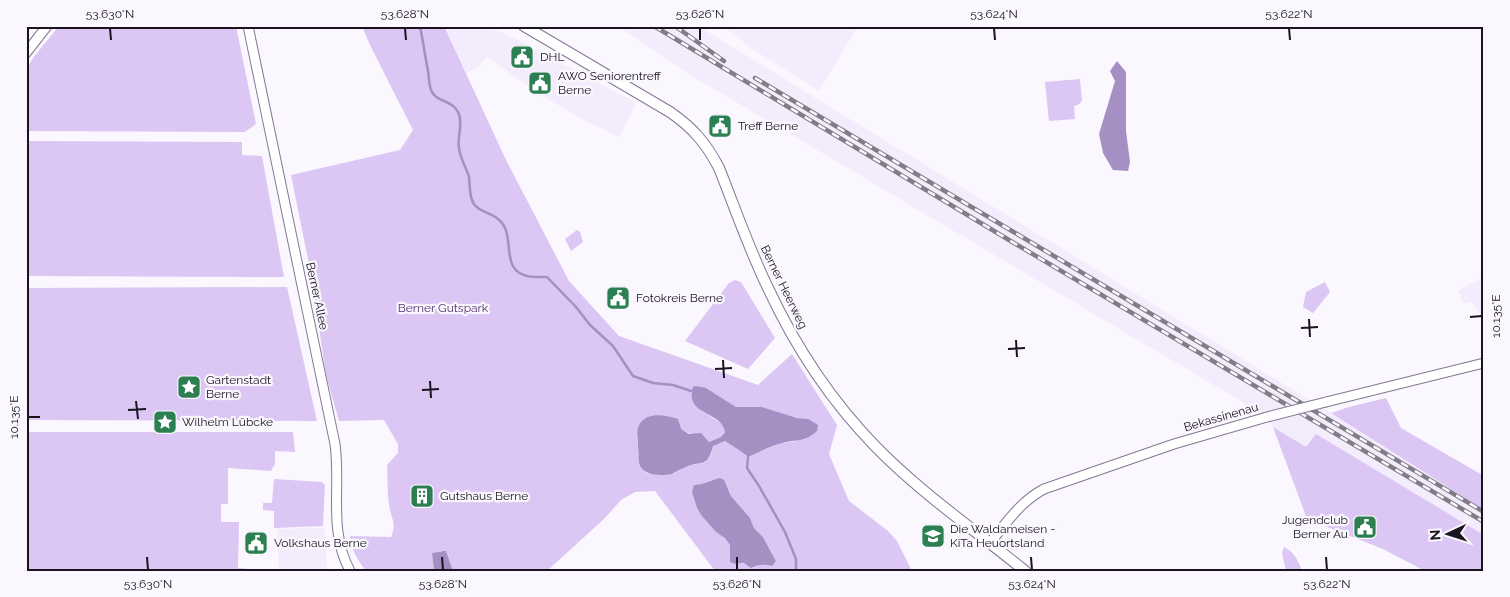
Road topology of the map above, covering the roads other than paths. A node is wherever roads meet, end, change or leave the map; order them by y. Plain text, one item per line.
1 (47, 26) edge
2 (248, 26) edge
3 (524, 26) edge
4 (26, 53) edge
5 (1484, 363) edge
6 (990, 543) junction
7 (350, 571) edge
8 (1025, 571) edge

1 - 4 street
2 - 7 street, Berner Allee
3 - 6 main road, Berner Heerweg
5 - 6 street, Bekassinenau, bridge
6 - 8 main road, Berner Heerweg

